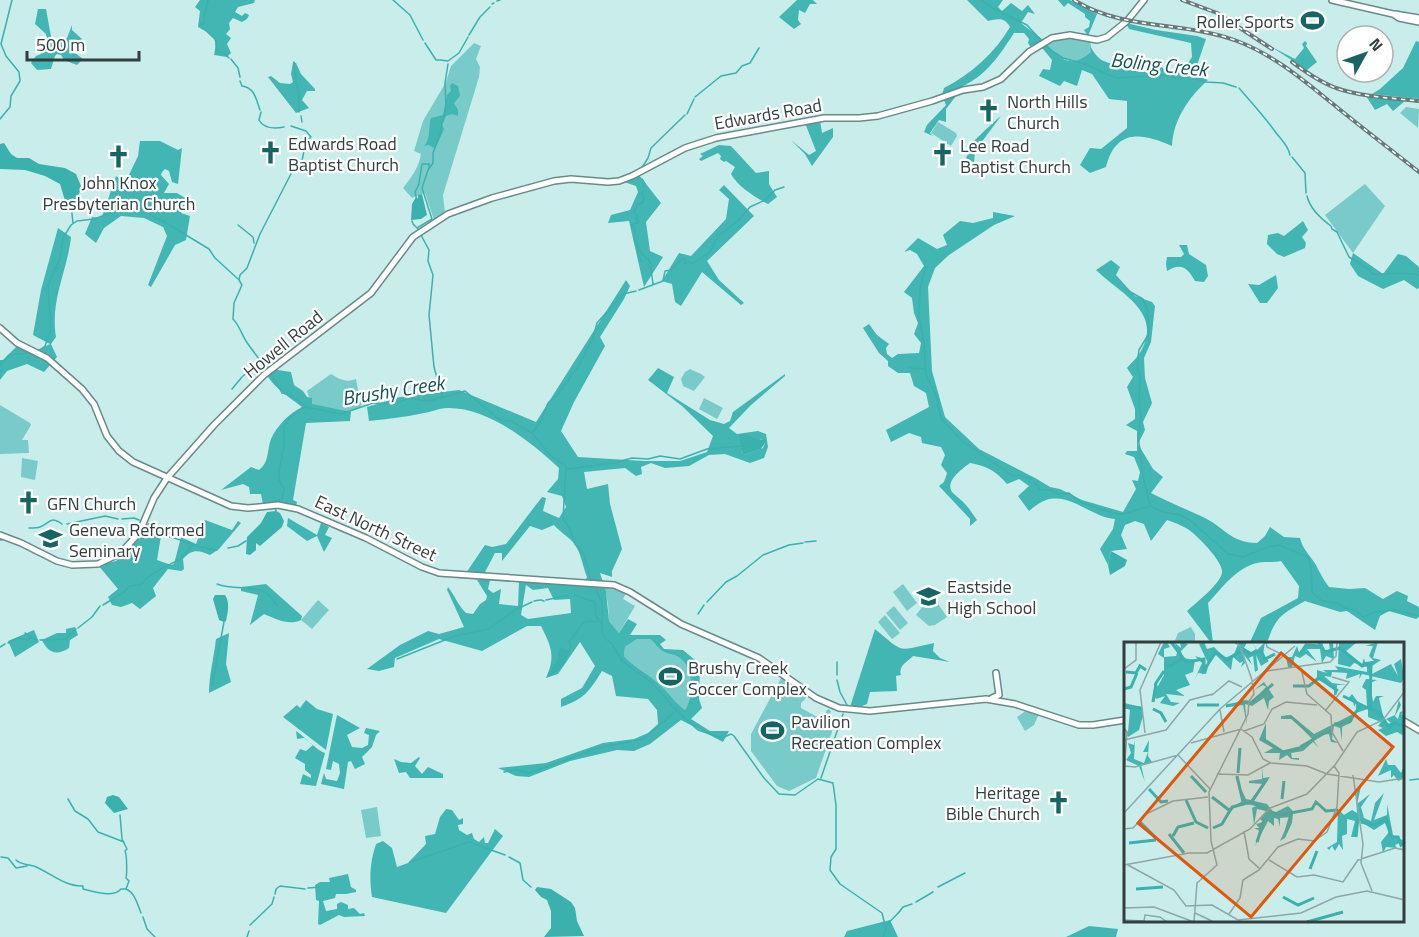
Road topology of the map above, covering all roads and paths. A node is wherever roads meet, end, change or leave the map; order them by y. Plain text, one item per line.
1 (1144, 0) edge
2 (1332, 0) edge
3 (1419, 20) edge
4 (416, 234) joint
5 (0, 328) edge
6 (167, 478) junction
7 (0, 535) edge
8 (996, 673) dead end
9 (984, 699) junction
10 (1124, 720) edge
11 (1404, 721) edge
12 (1419, 730) edge

1 - 4 main road, Edwards Road
2 - 3 main road
4 - 6 main road, Howell Road
5 - 6 main road, East North Street
6 - 7 main road, Howell Road
6 - 9 main road, East North Street
8 - 9 main road
9 - 10 main road, East North Street
11 - 12 main road

